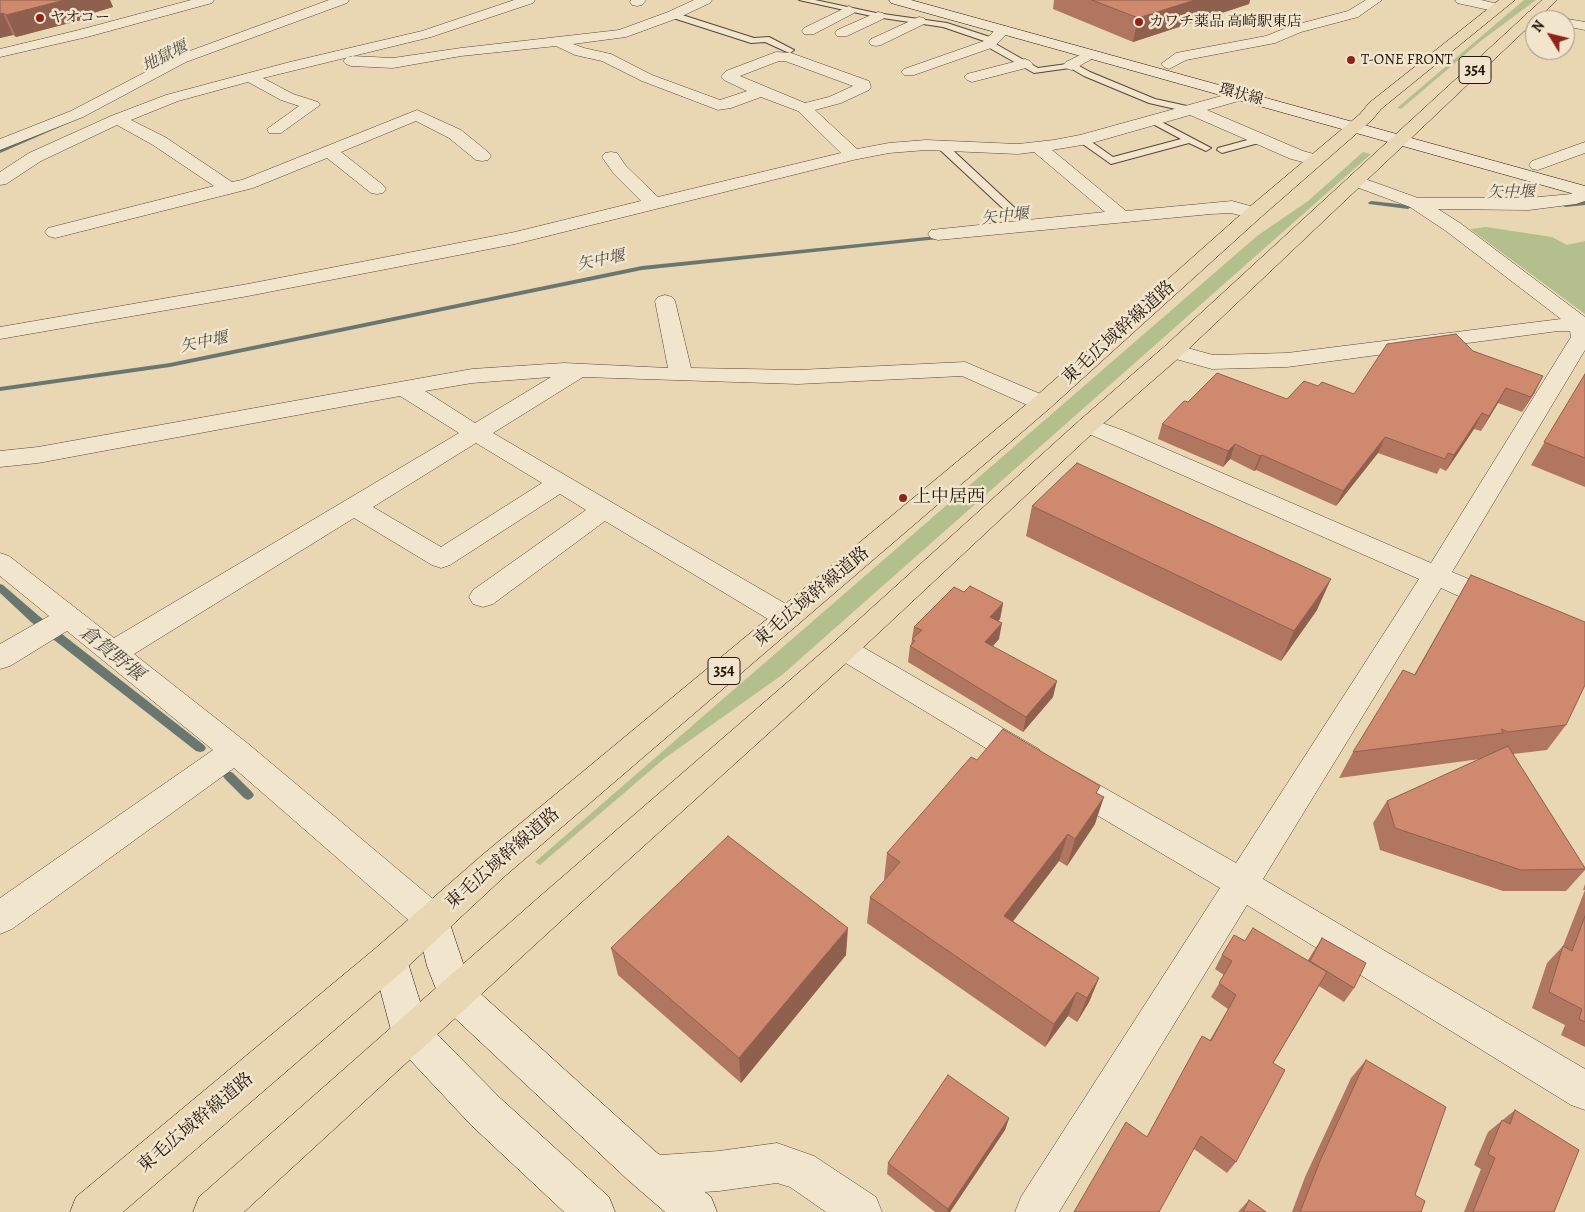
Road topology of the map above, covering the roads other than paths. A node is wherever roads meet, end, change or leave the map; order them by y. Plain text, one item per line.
1 (207, 0) edge
2 (342, 0) edge
3 (528, 0) edge
4 (705, 0) edge
5 (804, 0) edge
6 (896, 0) edge
7 (935, 0) edge
8 (1375, 0) edge
9 (1462, 0) edge
10 (1550, 0) edge
11 (1503, 4) edge
12 (849, 10) junction
13 (1539, 10) edge
14 (673, 16) junction
15 (878, 16) junction
16 (919, 21) junction
17 (1525, 23) edge
18 (809, 31) dead end
19 (842, 33) dead end
20 (426, 34) junction
21 (995, 38) junction
22 (555, 41) junction
23 (876, 42) dead end
24 (790, 50) dead end
25 (461, 52) junction
26 (0, 53) edge
27 (1090, 54) junction
28 (319, 59) junction
29 (1025, 64) junction
30 (1071, 64) junction
31 (1169, 64) junction
32 (909, 72) dead end
33 (249, 77) junction
34 (972, 77) dead end
35 (761, 91) junction
36 (1243, 95) junction
37 (293, 99) junction
38 (276, 106) dead end
39 (804, 108) junction
40 (1193, 110) junction
41 (118, 119) junction
42 (1154, 121) junction
43 (1360, 122) junction
44 (0, 126) edge
45 (275, 129) dead end
46 (1406, 135) junction
47 (22, 137) junction
48 (1262, 139) junction
49 (1082, 140) junction
50 (1190, 140) junction
51 (0, 145) edge
52 (942, 146) junction
53 (1585, 147) edge
54 (54, 148) junction
55 (1038, 148) junction
56 (1206, 148) dead end
57 (328, 150) junction
58 (1222, 150) dead end
59 (853, 155) junction
60 (482, 156) dead end
61 (611, 157) dead end
62 (1315, 160) junction
63 (1538, 165) junction
64 (1585, 177) edge
65 (0, 180) edge
66 (1357, 181) junction
67 (229, 188) junction
68 (377, 189) dead end
69 (1585, 192) edge
70 (654, 204) junction
71 (1416, 204) junction
72 (1254, 212) junction
73 (1122, 217) junction
74 (1028, 225) junction
75 (55, 232) dead end
76 (938, 234) dead end
77 (666, 301) dead end
78 (1583, 325) edge
79 (0, 333) edge
80 (1173, 351) junction
81 (578, 371) junction
82 (681, 375) junction
83 (405, 389) junction
84 (1042, 403) junction
85 (1088, 425) junction
86 (477, 434) junction
87 (0, 459) edge
88 (560, 483) junction
89 (354, 508) junction
90 (604, 509) junction
91 (0, 562) edge
92 (1436, 575) junction
93 (483, 597) dead end
94 (1515, 610) edge
95 (68, 618) junction
96 (788, 618) junction
97 (844, 649) junction
98 (112, 653) junction
99 (0, 658) edge
100 (235, 751) junction
101 (1242, 884) junction
102 (0, 918) edge
103 (433, 920) junction
104 (390, 959) junction
105 (456, 995) junction
106 (411, 1034) junction
107 (1585, 1091) edge
108 (642, 1166) junction
109 (91, 1212) edge
110 (214, 1212) edge
111 (594, 1212) edge
112 (696, 1212) edge
113 (861, 1212) edge
114 (1036, 1212) edge

1 - 26 street
2 - 47 street
3 - 20 street
4 - 14 street
5 - 12 lane
6 - 21 street, 環状線
7 - 31 street, 環状線
8 - 31 street
9 - 11 street
10 - 13 highway, 354
11 - 43 highway, 東毛広域幹線道路 / 354
12 - 15 lane
12 - 18 street
14 - 22 street
14 - 24 lane
15 - 16 lane
15 - 19 street
16 - 21 lane
16 - 23 street
17 - 46 highway, 354
20 - 25 street
20 - 28 street
21 - 27 street, 環状線
21 - 29 lane
21 - 32 street
22 - 25 street
22 - 35 street
25 - 28 street
27 - 30 street
27 - 36 street, 環状線
28 - 33 street
29 - 30 lane
29 - 34 street
30 - 40 lane
31 - 43 street, 環状線
33 - 37 street
33 - 41 street
35 - 39 street
35 - 39 street
36 - 40 street
36 - 43 street, 環状線
37 - 38 street
37 - 45 street
39 - 59 street
40 - 42 street
40 - 48 street
41 - 54 street
41 - 67 street
42 - 49 street
42 - 50 lane
43 - 46 street, 環状線
43 - 62 highway, 東毛広域幹線道路 / 354
44 - 47 street
46 - 63 street, 環状線
46 - 66 highway, 354
46 - 69 street, 環状線
47 - 51 street
47 - 54 street
48 - 58 lane
48 - 62 street
49 - 50 lane
49 - 55 street
50 - 56 lane
52 - 55 street
52 - 59 street
52 - 74 lane
53 - 63 street
54 - 65 street
55 - 73 street
57 - 60 street
57 - 67 street
57 - 68 street
59 - 70 street
61 - 70 street
62 - 72 highway, 東毛広域幹線道路 / 354
63 - 64 street, 環状線
66 - 71 street
66 - 80 highway, 354
67 - 75 street
69 - 71 street
70 - 79 street
71 - 78 street
72 - 73 street
72 - 84 highway, 東毛広域幹線道路 / 354
73 - 74 street
74 - 76 street
77 - 82 street
78 - 80 street
78 - 92 street
80 - 85 highway, 354
81 - 82 street
81 - 83 street
81 - 86 street
82 - 84 street
83 - 86 street
83 - 87 street
84 - 96 highway, 東毛広域幹線道路 / 354
85 - 92 street
85 - 97 highway, 354
86 - 88 street
86 - 89 street
88 - 89 street
88 - 90 street
89 - 98 street
90 - 93 street
90 - 96 street
91 - 95 street
92 - 94 street
92 - 101 street
95 - 98 street
95 - 99 street
96 - 103 highway, 東毛広域幹線道路 / 354
97 - 101 street
97 - 105 highway, 354
98 - 100 street
100 - 102 street
100 - 103 street
101 - 107 street
101 - 114 street
103 - 104 highway, 東毛広域幹線道路 / 354
103 - 105 street
104 - 106 street
104 - 109 highway, 東毛広域幹線道路 / 354
105 - 106 highway, 354
105 - 108 street
106 - 110 highway, 354
106 - 111 street
108 - 112 street
108 - 113 street

